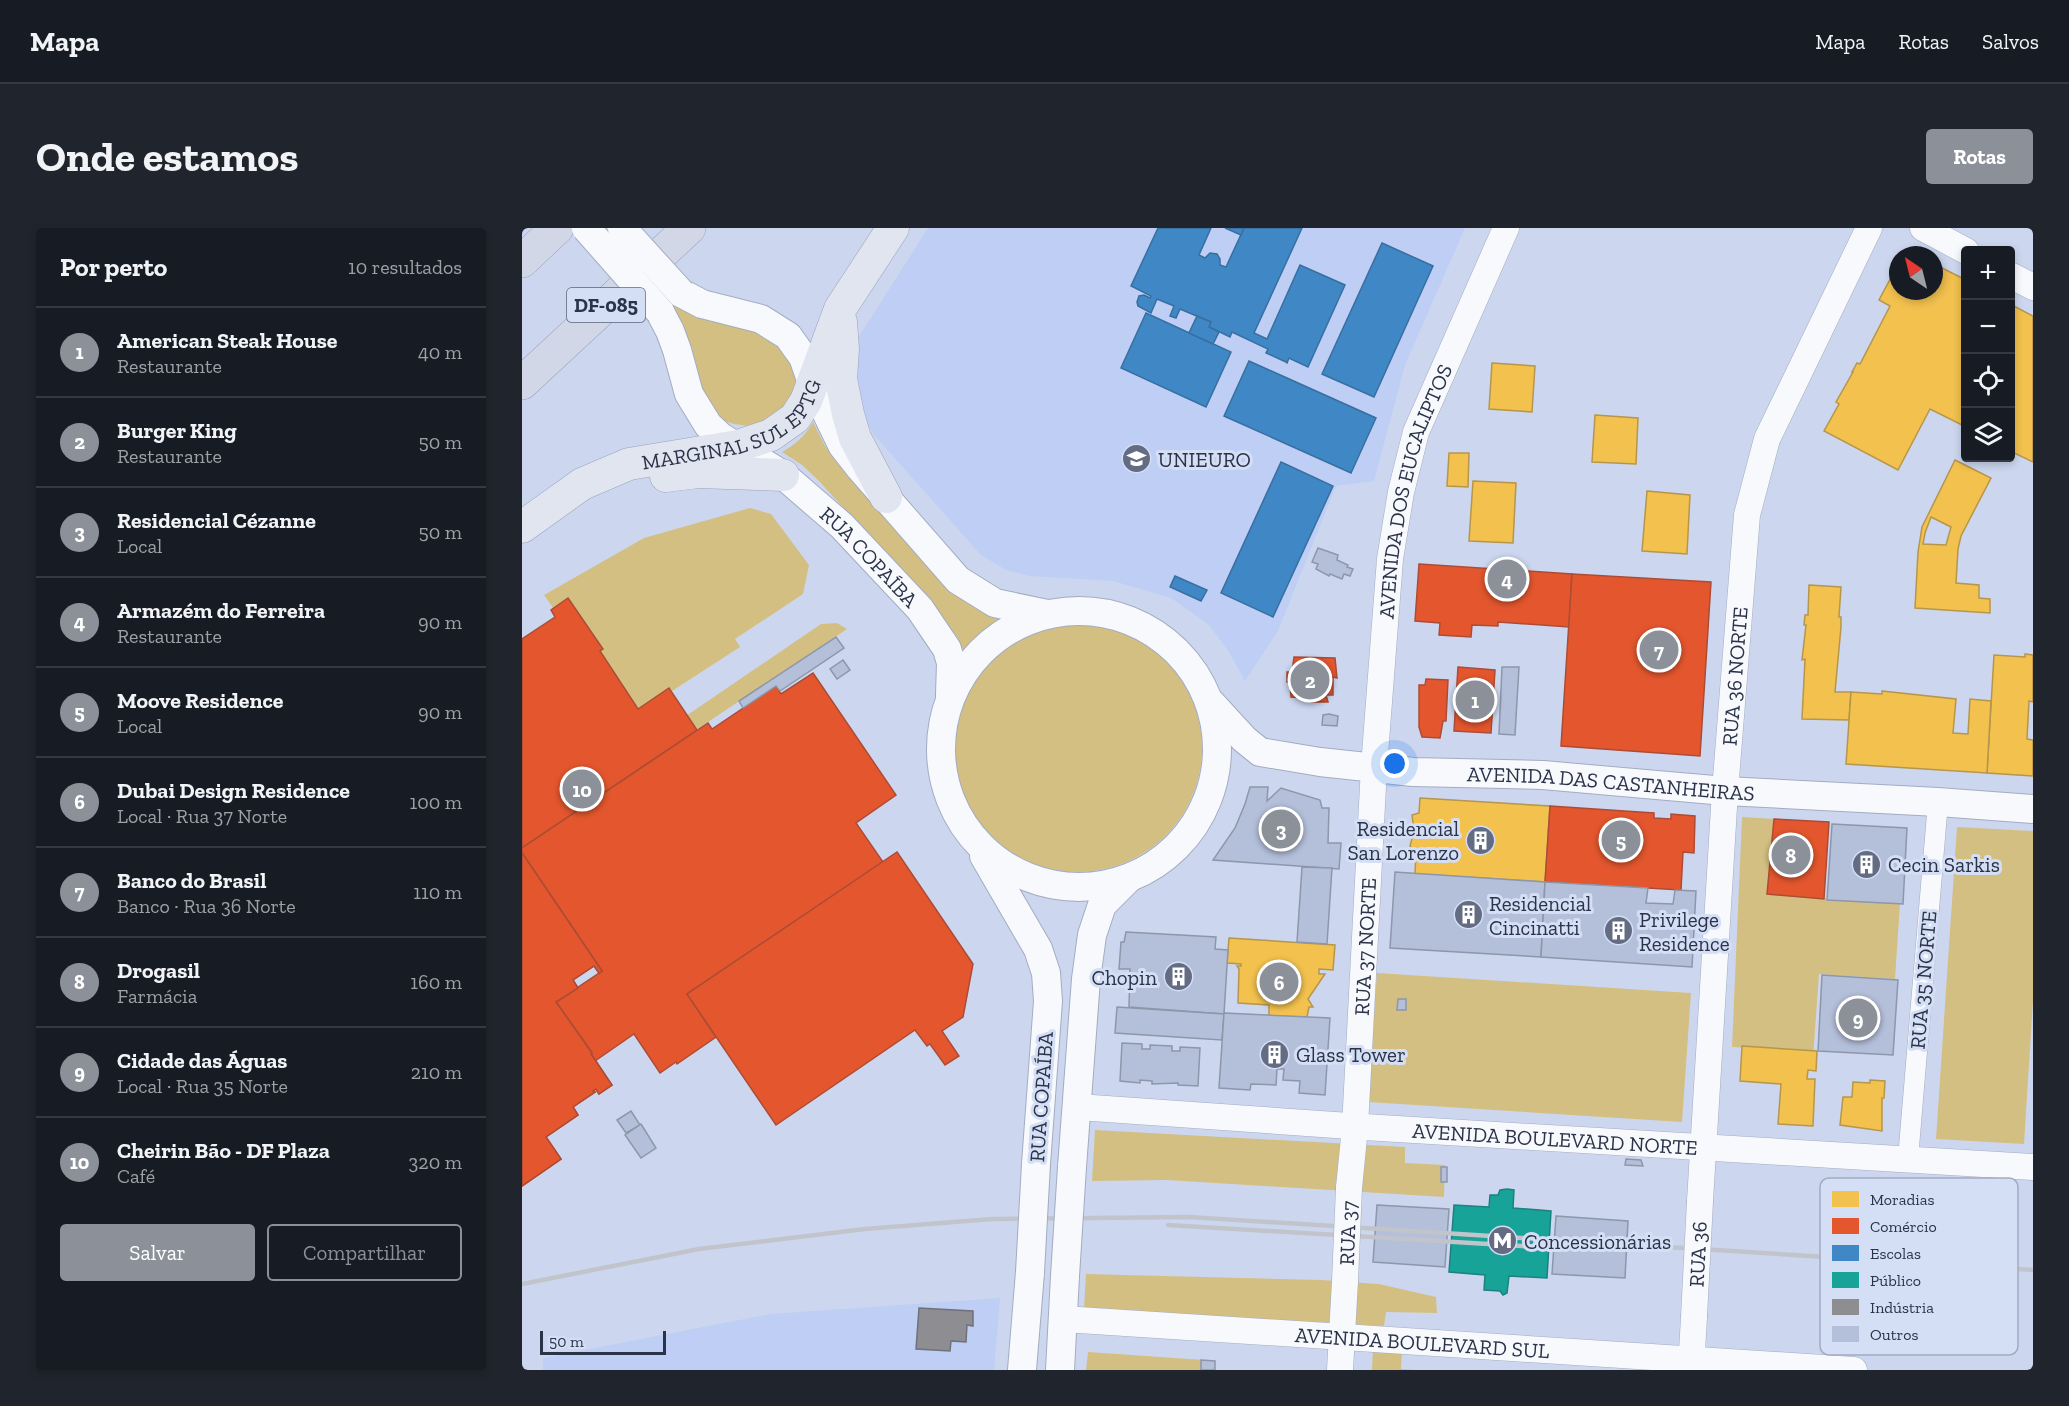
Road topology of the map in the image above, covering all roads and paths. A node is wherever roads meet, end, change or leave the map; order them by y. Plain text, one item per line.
1 (558, 228) edge
2 (586, 228) edge
3 (622, 228) edge
4 (689, 228) edge
5 (893, 228) edge
6 (1506, 228) edge
7 (1869, 228) edge
8 (1923, 228) edge
9 (1961, 249) edge
10 (522, 261) edge
11 (2015, 278) edge
12 (2033, 287) edge
13 (840, 309) junction
14 (522, 383) edge
15 (812, 383) junction
16 (738, 446) junction
17 (783, 475) junction
18 (886, 497) junction
19 (531, 520) edge
20 (1047, 615) junction
21 (949, 700) junction
22 (1210, 701) junction
23 (1374, 767) junction
24 (1725, 791) junction
25 (1938, 802) junction
26 (2033, 809) edge
27 (975, 841) junction
28 (1127, 879) junction
29 (1078, 1107) junction
30 (1355, 1127) junction
31 (1703, 1147) junction
32 (1908, 1159) junction
33 (2033, 1167) edge
34 (1063, 1319) junction
35 (1342, 1338) junction
36 (1691, 1365) edge
37 (1022, 1370) edge
38 (1060, 1370) edge
39 (1340, 1370) edge
40 (1854, 1370) edge

1 - 10 highway
2 - 16 main road, RUA COPAÍBA, bridge
3 - 15 main road, bridge
4 - 14 highway, DF-085
5 - 13 main road, MARGINAL SUL EPTG
6 - 23 street, AVENIDA DOS EUCALIPTOS
7 - 24 street, RUA 36 NORTE
8 - 9 street
11 - 12 street
13 - 15 main road, MARGINAL SUL EPTG
13 - 18 main road
15 - 16 main road, MARGINAL SUL EPTG
15 - 18 main road
16 - 17 main road, RUA COPAÍBA
16 - 19 main road, MARGINAL SUL EPTG
17 - 19 main road
17 - 21 main road, RUA COPAÍBA
18 - 20 main road
20 - 21 main road
20 - 22 main road
21 - 27 main road
22 - 23 main road, AVENIDA DAS CASTANHEIRAS
22 - 28 main road
23 - 24 main road, AVENIDA DAS CASTANHEIRAS
23 - 30 street, RUA 37 NORTE
24 - 25 main road, AVENIDA DAS CASTANHEIRAS
24 - 31 street, RUA 36 NORTE
25 - 26 main road, AVENIDA DAS CASTANHEIRAS
25 - 32 street, RUA 35 NORTE
27 - 28 main road
27 - 37 main road, RUA COPAÍBA, bridge
28 - 29 main road, RUA COPAÍBA
29 - 30 street, AVENIDA BOULEVARD NORTE
29 - 34 main road, RUA COPAÍBA, bridge
30 - 31 street, AVENIDA BOULEVARD NORTE
30 - 35 street, RUA 37, bridge
31 - 32 street, AVENIDA BOULEVARD NORTE
31 - 36 street, RUA 36, bridge
32 - 33 street, AVENIDA BOULEVARD NORTE
34 - 35 street, AVENIDA BOULEVARD SUL
34 - 38 main road, RUA COPAÍBA
35 - 36 street, AVENIDA BOULEVARD SUL
35 - 39 street, RUA 37
36 - 40 street, AVENIDA BOULEVARD SUL

